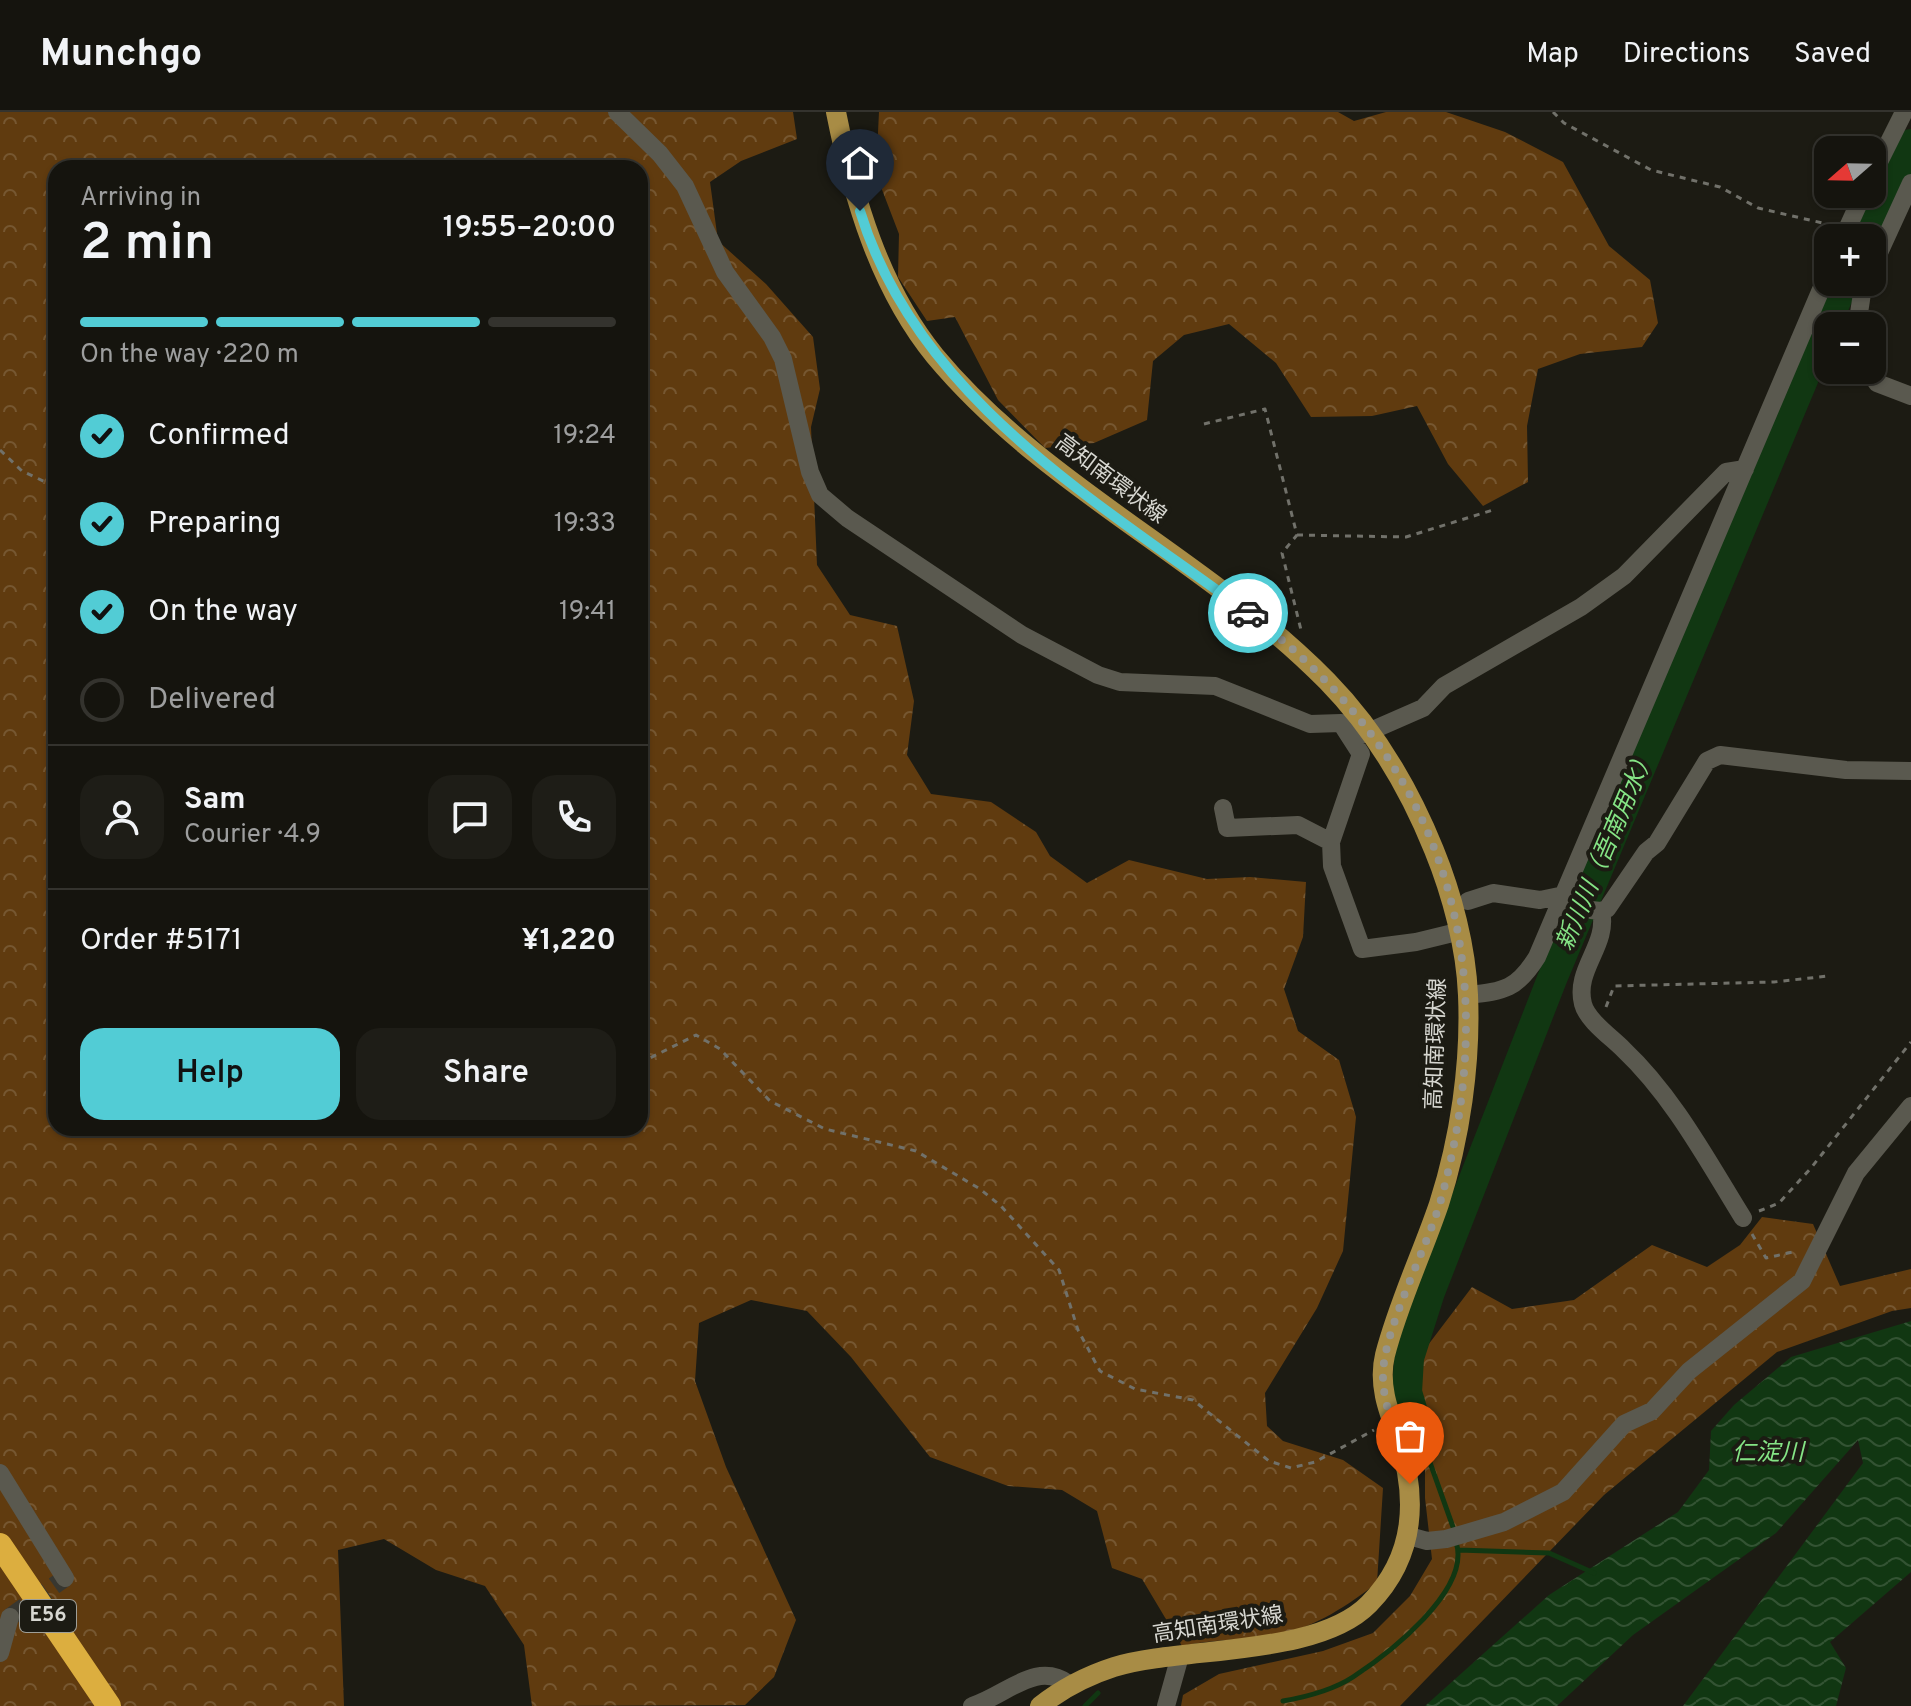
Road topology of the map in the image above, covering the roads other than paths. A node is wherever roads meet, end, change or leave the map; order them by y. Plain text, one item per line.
1 (617, 112) edge
2 (836, 112) edge
3 (1904, 112) edge
4 (1886, 148) edge
5 (1911, 183) edge
6 (1886, 237) edge
7 (1818, 296) edge
8 (1880, 384) edge
9 (1911, 396) edge
10 (1745, 469) junction
11 (1361, 735) junction
12 (1911, 771) edge
13 (1223, 808) dead end
14 (1331, 842) junction
15 (1468, 901) dead end
16 (1583, 904) junction
17 (1457, 932) junction
18 (1468, 995) junction
19 (1911, 1106) edge
20 (1743, 1218) road end
21 (0, 1473) edge
22 (1409, 1536) junction
23 (0, 1545) edge
24 (65, 1578) dead end
25 (10, 1617) tunnel mouth
26 (0, 1653) edge
27 (1180, 1656) junction
28 (1069, 1684) junction
29 (102, 1697) edge
30 (972, 1706) edge
31 (1040, 1706) edge
32 (1166, 1706) edge

1 - 11 street
2 - 11 main road, 高知南環状線
3 - 4 street
5 - 6 street
7 - 10 street
8 - 9 street
10 - 11 street
10 - 16 street
11 - 14 street
11 - 17 main road, 高知南環状線
12 - 16 street
13 - 14 street
14 - 17 street
15 - 16 street
16 - 18 street
16 - 20 street
17 - 18 main road, 高知南環状線
18 - 22 main road, 高知南環状線
19 - 22 street
21 - 24 street
22 - 27 main road, 高知南環状線
23 - 29 highway, E56
25 - 26 street
27 - 28 main road, 高知南環状線
27 - 32 street
28 - 30 street
28 - 31 main road, 高知南環状線

